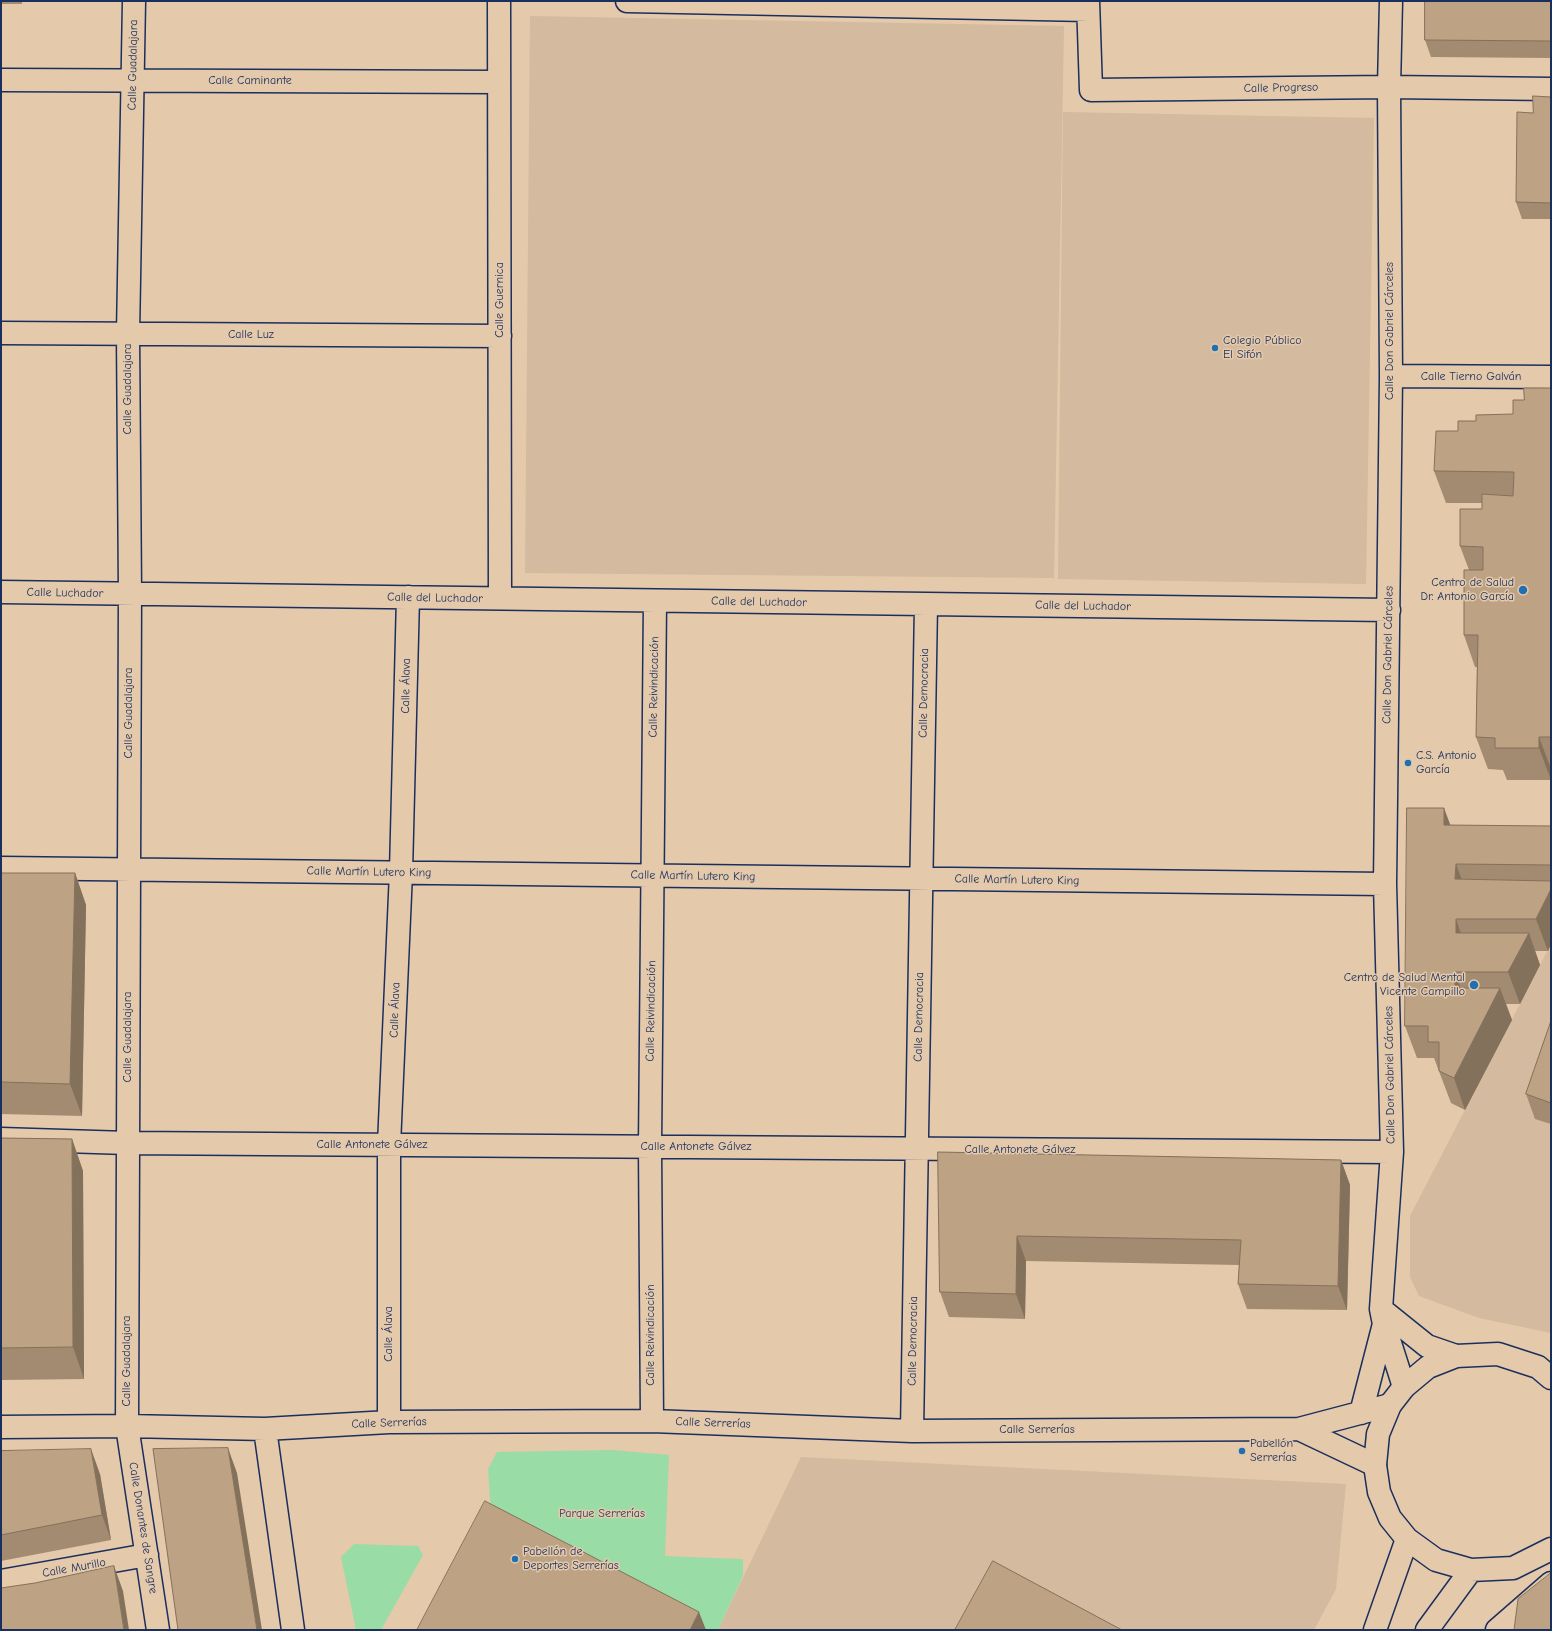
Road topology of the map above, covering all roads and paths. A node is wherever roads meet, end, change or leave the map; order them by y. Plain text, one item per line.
1 (134, 1) edge
2 (499, 1) edge
3 (626, 1) edge
4 (1391, 1) edge
5 (1088, 6) edge
6 (1, 80) edge
7 (132, 81) junction
8 (499, 82) junction
9 (1389, 87) junction
10 (1551, 89) edge
11 (1, 333) edge
12 (128, 334) junction
13 (500, 336) junction
14 (1391, 376) junction
15 (1551, 377) edge
16 (1, 592) edge
17 (130, 594) junction
18 (408, 597) junction
19 (500, 598) junction
20 (655, 601) junction
21 (926, 604) junction
22 (1389, 610) junction
23 (1, 868) edge
24 (128, 870) junction
25 (401, 872) junction
26 (652, 876) junction
27 (921, 879) junction
28 (1385, 884) junction
29 (1, 1139) edge
30 (127, 1143) junction
31 (389, 1145) junction
32 (650, 1147) junction
33 (916, 1149) junction
34 (1392, 1152) junction
35 (1383, 1316) junction
36 (1456, 1356) junction
37 (1551, 1378) edge
38 (1404, 1387) junction
39 (1390, 1405) junction
40 (1361, 1413) junction
41 (652, 1421) junction
42 (389, 1422) junction
43 (127, 1426) junction
44 (1, 1427) edge
45 (265, 1428) junction
46 (1299, 1429) junction
47 (912, 1431) junction
48 (1375, 1465) junction
49 (1407, 1539) junction
50 (1551, 1549) edge
51 (147, 1555) junction
52 (1471, 1570) junction
53 (1, 1580) edge
54 (1551, 1583) edge
55 (158, 1630) edge
56 (293, 1630) edge
57 (1375, 1630) edge
58 (1427, 1630) edge
59 (1498, 1630) edge

1 - 7 street, Calle Guadalajara
2 - 8 street, Calle Guernica
3 - 5 street, Calle Progreso
4 - 9 street, Calle Don Gabriel Cárceles
5 - 9 street, Calle Progreso
6 - 7 street, Calle Caminante
7 - 8 street, Calle Caminante
7 - 12 street, Calle Guadalajara
8 - 13 street, Calle Guernica
9 - 10 street, Calle Progreso
9 - 14 street, Calle Don Gabriel Cárceles
11 - 12 street, Calle Luz
12 - 13 street, Calle Luz
12 - 17 street, Calle Guadalajara
13 - 19 street, Calle Guernica
14 - 15 street, Calle Tierno Galván
14 - 22 street, Calle Don Gabriel Cárceles
16 - 17 street, Calle Luchador
17 - 18 street, Calle del Luchador
17 - 24 street, Calle Guadalajara
18 - 19 street, Calle del Luchador
18 - 25 street, Calle Álava
19 - 20 street, Calle del Luchador
20 - 21 street, Calle del Luchador
20 - 26 street, Calle Reivindicación
21 - 22 street, Calle del Luchador
21 - 27 street, Calle Democracia
22 - 28 street, Calle Don Gabriel Cárceles
23 - 24 street, Calle Martín Lutero King
24 - 25 street, Calle Martín Lutero King
24 - 30 street, Calle Guadalajara
25 - 26 street, Calle Martín Lutero King
25 - 31 street, Calle Álava
26 - 27 street, Calle Martín Lutero King
26 - 32 street, Calle Reivindicación
27 - 28 street, Calle Martín Lutero King
27 - 33 street, Calle Democracia
28 - 34 street, Calle Don Gabriel Cárceles
29 - 30 street, Calle Antonete Gálvez
30 - 31 street, Calle Antonete Gálvez
30 - 43 street, Calle Guadalajara
31 - 32 street, Calle Antonete Gálvez
31 - 42 street, Calle Álava
32 - 33 street, Calle Antonete Gálvez
32 - 41 street, Calle Reivindicación
33 - 34 street, Calle Antonete Gálvez
33 - 47 street, Calle Democracia
34 - 35 street, Calle Don Gabriel Cárceles
35 - 36 street
35 - 38 street, Calle Don Gabriel Cárceles
35 - 40 street, Calle Don Gabriel Cárceles
36 - 37 street
36 - 38 street
38 - 39 street
39 - 40 street
39 - 48 street
40 - 46 street
41 - 42 street, Calle Serrerías
41 - 47 street, Calle Serrerías
42 - 45 street, Calle Serrerías
43 - 44 street, Calle Serrerías
43 - 45 street, Calle Serrerías
43 - 51 street, Calle Donantes de Sangre
45 - 56 street
46 - 47 street, Calle Serrerías
46 - 48 street
48 - 49 street
49 - 52 street
49 - 57 street
50 - 52 street
51 - 53 street, Calle Murillo
51 - 55 street, Calle Donantes de Sangre
52 - 58 street
54 - 59 street

